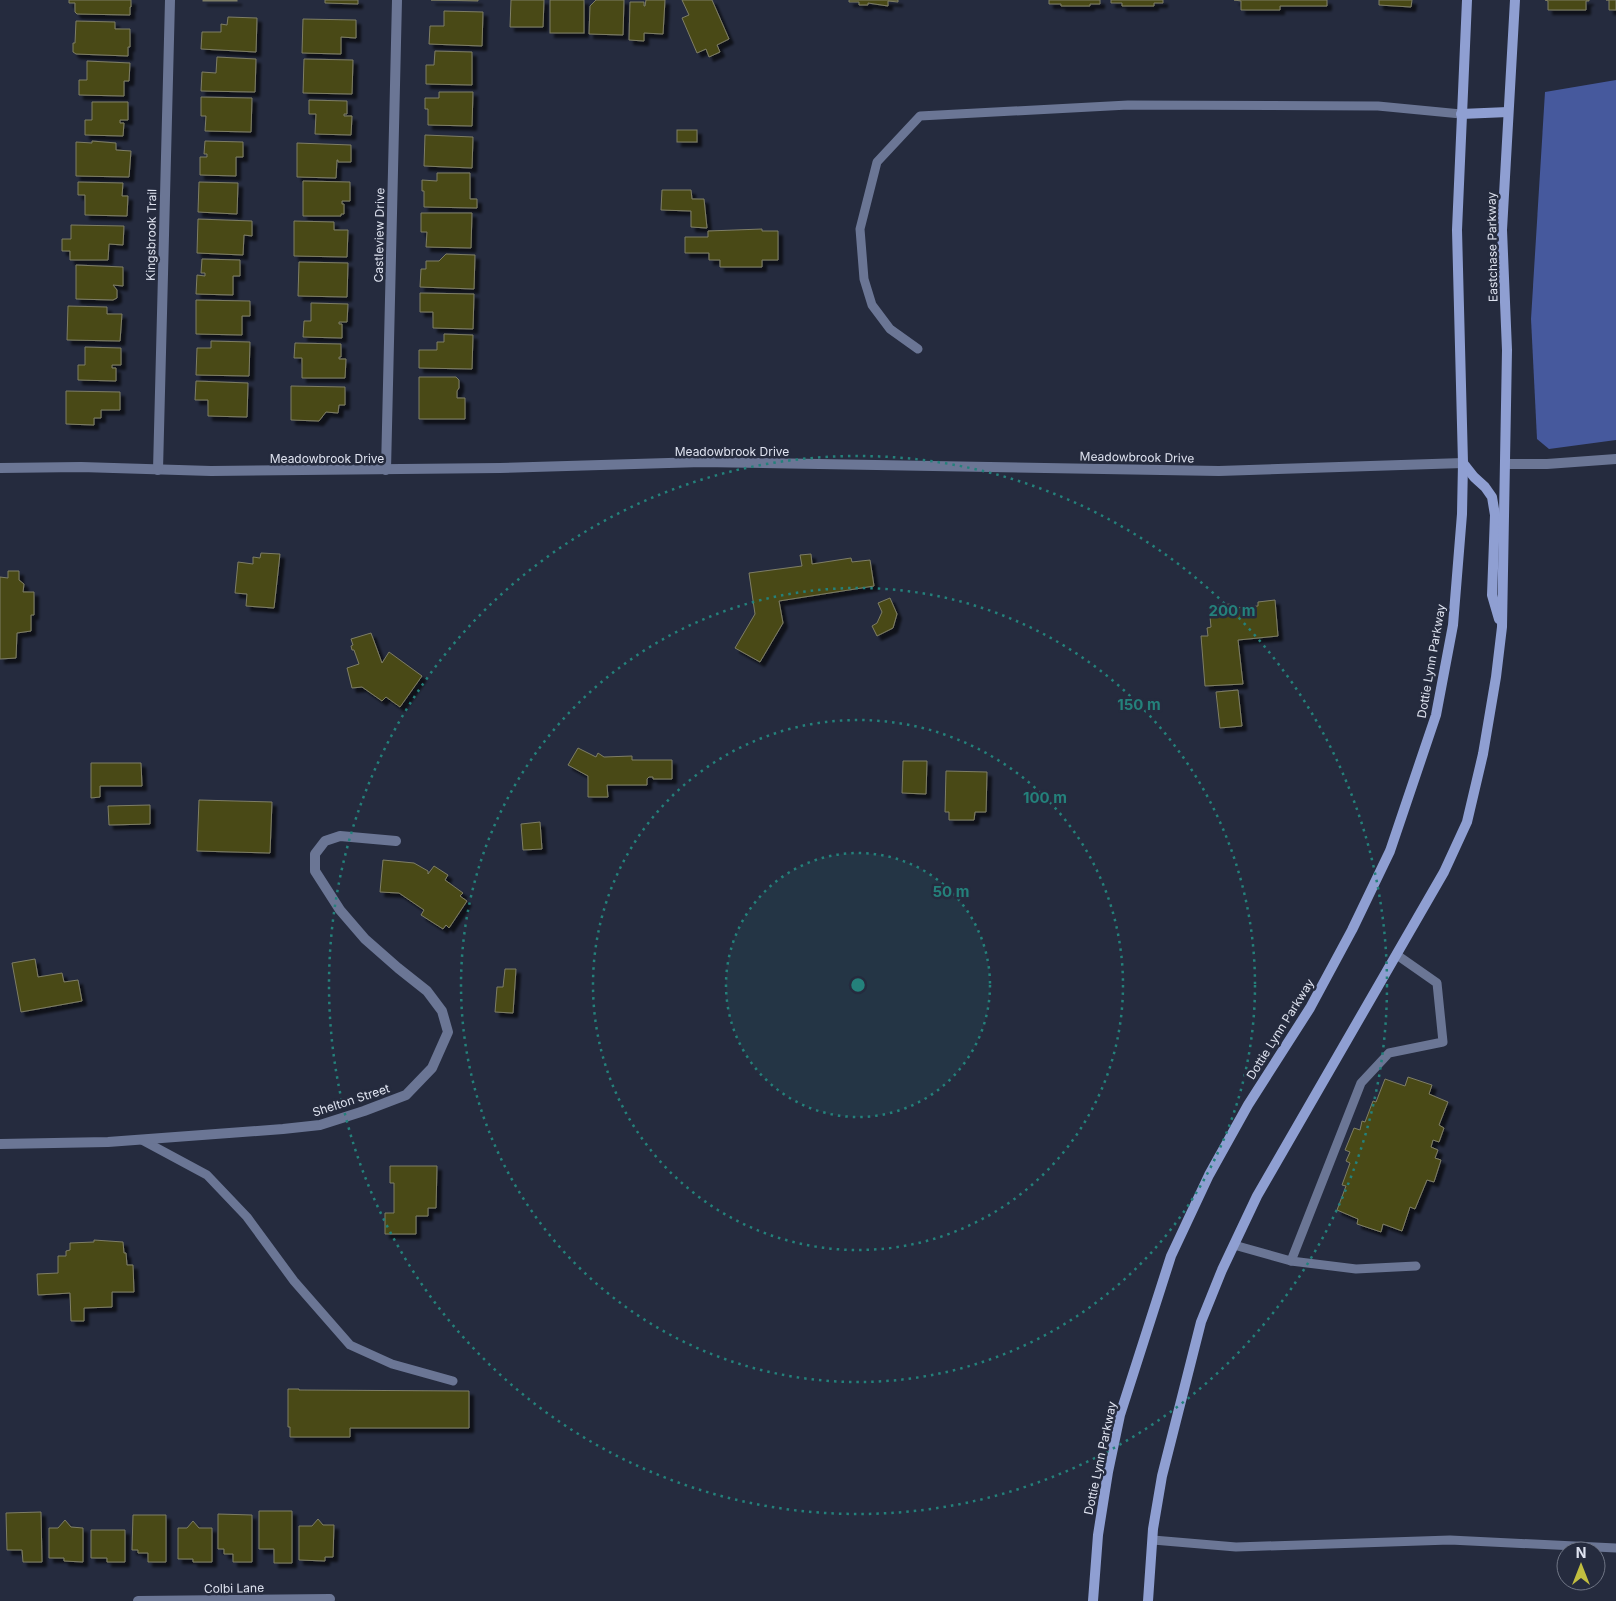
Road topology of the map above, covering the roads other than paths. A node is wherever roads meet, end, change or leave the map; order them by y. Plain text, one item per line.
1 (170, 0) edge
2 (397, 0) edge
3 (1467, 0) edge
4 (1515, 0) edge
5 (1508, 112) junction
6 (1461, 114) junction
7 (918, 349) dead end
8 (1616, 459) edge
9 (1463, 463) junction
10 (1506, 464) junction
11 (0, 468) edge
12 (158, 470) junction
13 (386, 470) junction
14 (1502, 627) junction
15 (396, 841) dead end
16 (1396, 955) junction
17 (142, 1140) junction
18 (0, 1144) edge
19 (1234, 1245) junction
20 (1291, 1261) junction
21 (1416, 1266) dead end
22 (453, 1380) dead end
23 (1152, 1540) junction
24 (1616, 1548) edge
25 (330, 1599) dead end
26 (138, 1601) edge
27 (228, 1601) edge
28 (1093, 1601) edge
29 (1148, 1601) edge

1 - 12 street, Kingsbrook Trail
2 - 13 street, Castleview Drive
3 - 6 main road
4 - 5 main road, Eastchase Parkway
5 - 6 main road
5 - 10 main road, Eastchase Parkway
6 - 7 lane
6 - 9 main road
8 - 10 street
9 - 13 street, Meadowbrook Drive
9 - 14 main road
9 - 28 main road, Dottie Lynn Parkway
10 - 14 main road
11 - 12 street, Meadowbrook Drive
12 - 13 street, Meadowbrook Drive
14 - 16 main road
15 - 17 street, Shelton Street
16 - 19 main road
16 - 20 lane
17 - 18 street, Shelton Street
17 - 22 lane
19 - 20 lane
19 - 23 main road
20 - 21 lane
23 - 24 lane
23 - 29 main road
25 - 27 street, Colbi Lane
26 - 27 street, Colbi Lane

